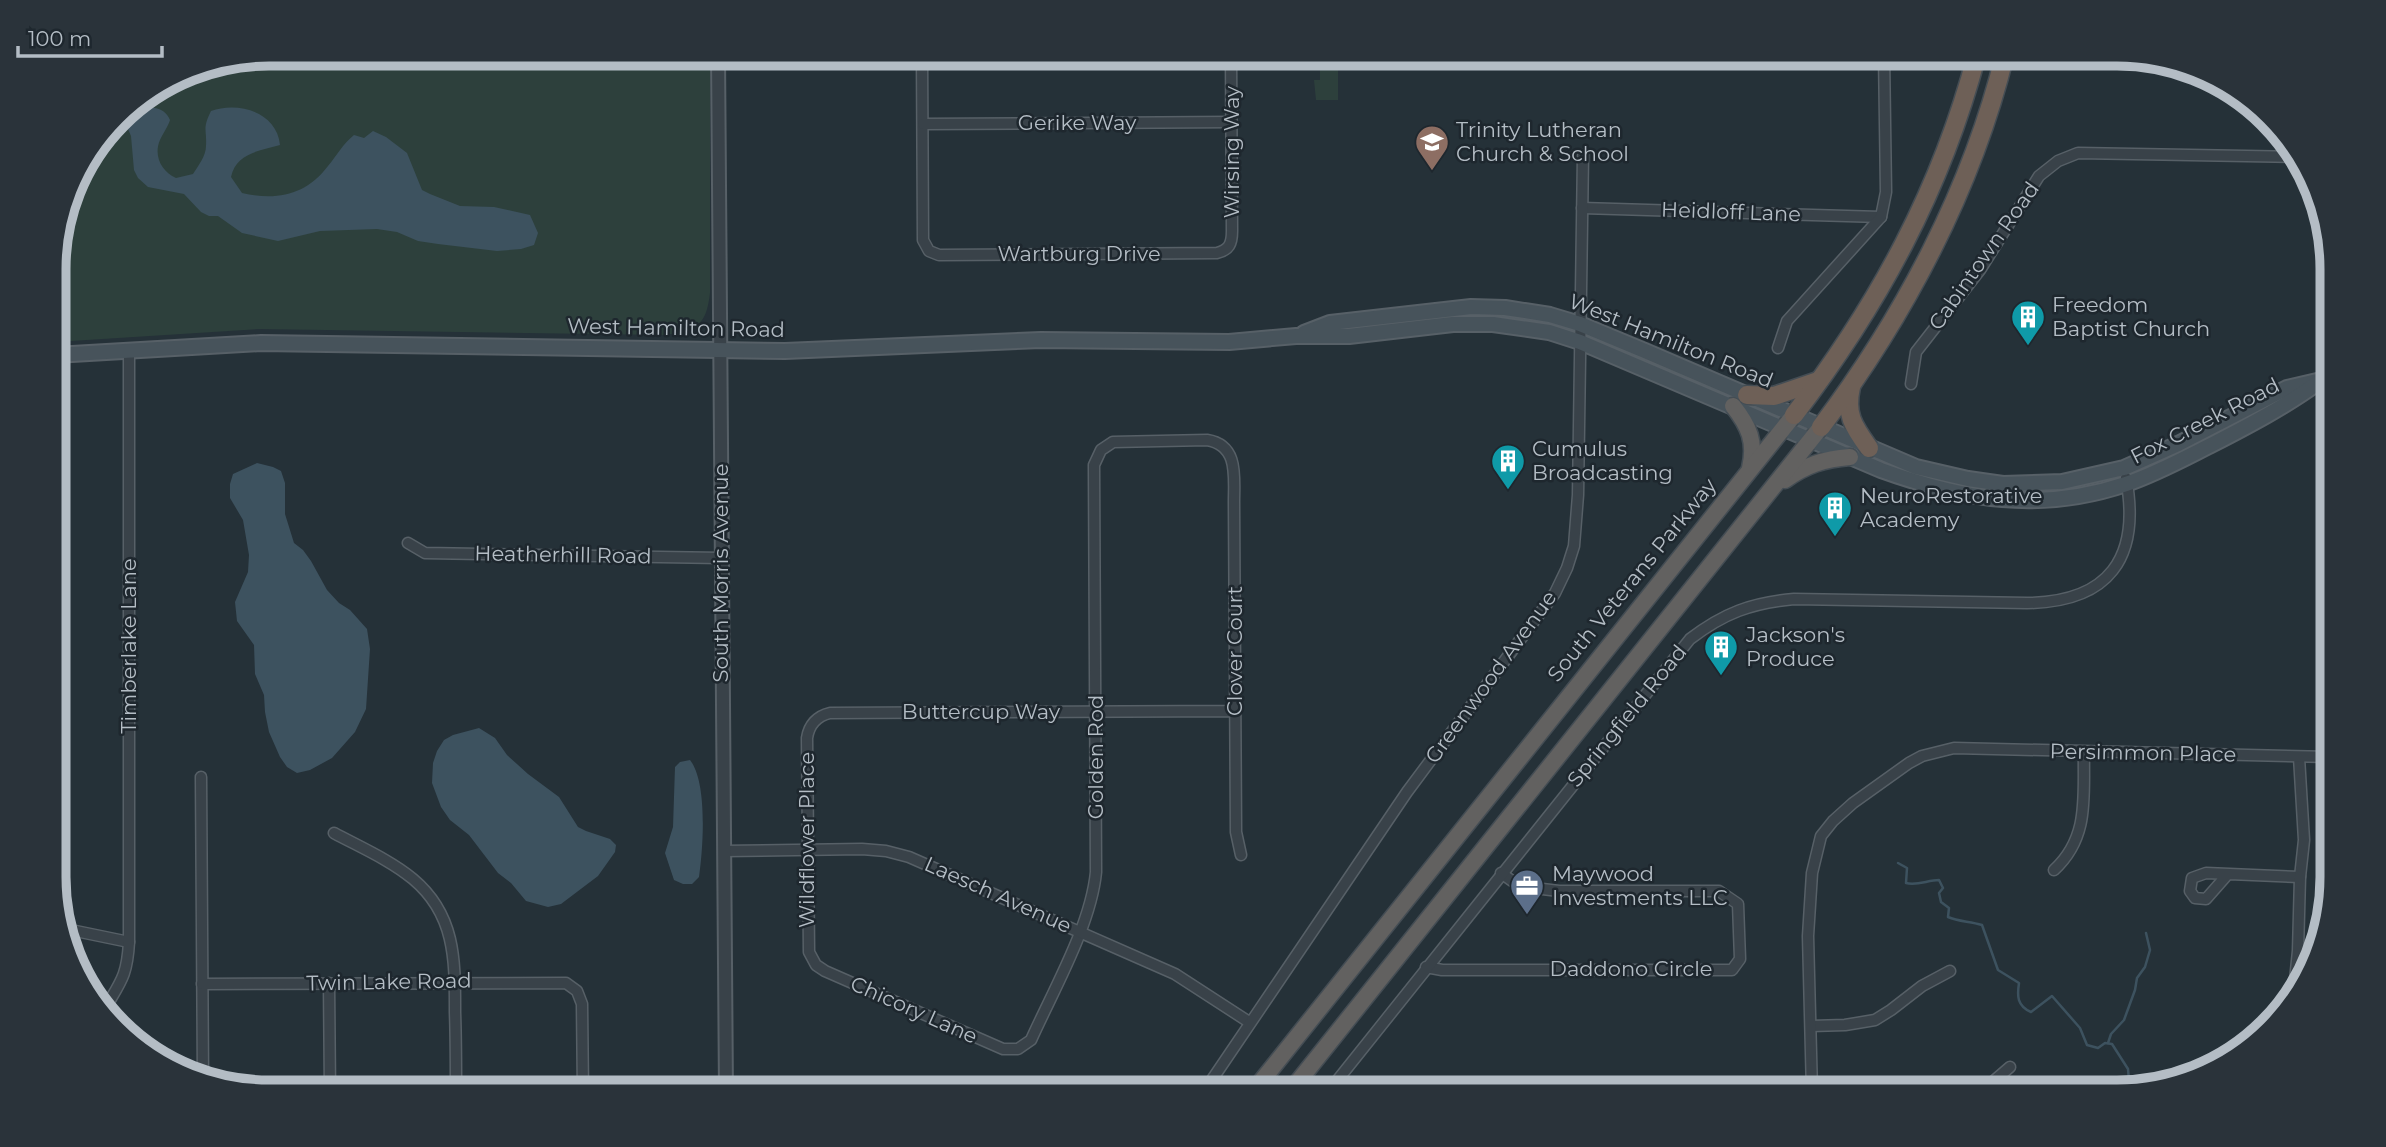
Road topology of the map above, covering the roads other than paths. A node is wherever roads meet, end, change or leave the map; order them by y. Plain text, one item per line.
1 (1231, 66) edge
2 (1884, 66) edge
3 (1973, 66) edge
4 (2001, 66) edge
5 (718, 67) edge
6 (922, 67) edge
7 (1232, 122) junction
8 (923, 124) junction
9 (1583, 155) dead end
10 (2285, 157) edge
11 (1582, 208) junction
12 (1881, 217) junction
13 (1228, 248) joint
14 (1580, 324) junction
15 (1296, 336) junction
16 (1580, 342) junction
17 (1778, 348) dead end
18 (129, 350) junction
19 (720, 351) junction
20 (67, 354) edge
21 (1821, 380) junction
22 (2320, 381) edge
23 (2320, 383) edge
24 (1912, 384) dead end
25 (1851, 386) junction
26 (1748, 395) junction
27 (1733, 406) junction
28 (1789, 421) junction
29 (1816, 433) junction
30 (1869, 447) junction
31 (1227, 450) joint
32 (1850, 457) junction
33 (2124, 468) junction
34 (1749, 473) junction
35 (2127, 484) junction
36 (1771, 489) junction
37 (408, 542) dead end
38 (721, 558) junction
39 (1096, 711) junction
40 (1235, 711) junction
41 (814, 722) joint
42 (2084, 752) junction
43 (2299, 757) junction
44 (2320, 757) edge
45 (201, 777) dead end
46 (334, 833) dead end
47 (807, 849) junction
48 (724, 851) junction
49 (1241, 855) dead end
50 (2054, 870) dead end
51 (1501, 873) junction
52 (2228, 874) dead end
53 (2300, 877) junction
54 (73, 930) edge
55 (1080, 932) junction
56 (129, 942) junction
57 (812, 959) joint
58 (1426, 967) junction
59 (1950, 971) dead end
60 (2295, 973) edge
61 (455, 981) junction
62 (328, 983) junction
63 (202, 984) junction
64 (109, 1002) edge
65 (1249, 1022) junction
66 (1811, 1026) junction
67 (1020, 1048) joint
68 (2010, 1067) dead end
69 (203, 1069) edge
70 (330, 1080) edge
71 (456, 1080) edge
72 (583, 1080) edge
73 (726, 1080) edge
74 (1211, 1080) edge
75 (1262, 1080) edge
76 (1299, 1080) edge
77 (1338, 1080) edge
78 (1812, 1080) edge
79 (1995, 1080) edge

1 - 7 street, Wirsing Way
2 - 12 street
3 - 21 highway, South Veterans Parkway
4 - 25 highway
5 - 19 street, South Morris Avenue
6 - 8 street
7 - 8 street, Gerike Way
7 - 13 street, Wirsing Way
8 - 13 street, Wartburg Drive
9 - 11 street, Greenwood Avenue
10 - 24 street, Cabintown Road
11 - 12 street, Heidloff Lane
11 - 14 street, Greenwood Avenue
12 - 17 street
14 - 15 main road, West Hamilton Road
14 - 16 street, Greenwood Avenue
14 - 26 main road, West Hamilton Road
15 - 16 main road, West Hamilton Road
15 - 19 main road, West Hamilton Road
16 - 27 main road, West Hamilton Road
16 - 65 street, Greenwood Avenue
18 - 19 main road, West Hamilton Road
18 - 20 main road, West Hamilton Road
18 - 56 street, Timberlake Lane
19 - 38 street, South Morris Avenue
21 - 26 highway
21 - 28 highway, South Veterans Parkway
22 - 33 main road, Fox Creek Road
23 - 35 main road, Fox Creek Road
25 - 29 highway
25 - 30 highway
26 - 28 main road, West Hamilton Road
27 - 28 main road, West Hamilton Road
27 - 34 highway
28 - 29 main road, West Hamilton Road
28 - 34 highway, South Veterans Parkway
29 - 30 main road, Fox Creek Road
29 - 32 main road, Fox Creek Road
29 - 36 highway
30 - 33 main road, Fox Creek Road
31 - 39 street, Golden Rod
31 - 40 street, Clover Court
32 - 35 main road, Fox Creek Road
32 - 36 highway
33 - 35 street, Springfield Road
34 - 75 highway, South Veterans Parkway
35 - 51 street, Springfield Road
36 - 76 highway
37 - 38 street, Heatherhill Road
38 - 48 street, South Morris Avenue
39 - 40 street, Buttercup Way
39 - 41 street, Buttercup Way
39 - 55 street, Golden Rod
40 - 49 street, Clover Court
41 - 47 street, Wildflower Place
42 - 43 street, Persimmon Place
42 - 50 street
42 - 66 street, Persimmon Place
43 - 44 street, Persimmon Place
43 - 53 street
45 - 63 street
46 - 61 street
47 - 48 street, Laesch Avenue
47 - 55 street, Laesch Avenue
47 - 57 street, Wildflower Place
48 - 73 street, South Morris Avenue
51 - 58 street, Springfield Road
51 - 58 street, Daddono Circle
52 - 53 street
53 - 60 street
54 - 56 street
55 - 65 street, Laesch Avenue
55 - 67 street, Golden Rod
56 - 64 street, Timberlake Lane
57 - 67 street, Chicory Lane
58 - 77 street, Springfield Road
59 - 66 street
61 - 62 street, Twin Lake Road
61 - 71 street
61 - 72 street, Twin Lake Road
62 - 63 street, Twin Lake Road
62 - 70 street
63 - 69 street
65 - 74 street, Greenwood Avenue
66 - 78 street, Persimmon Place
68 - 79 street

